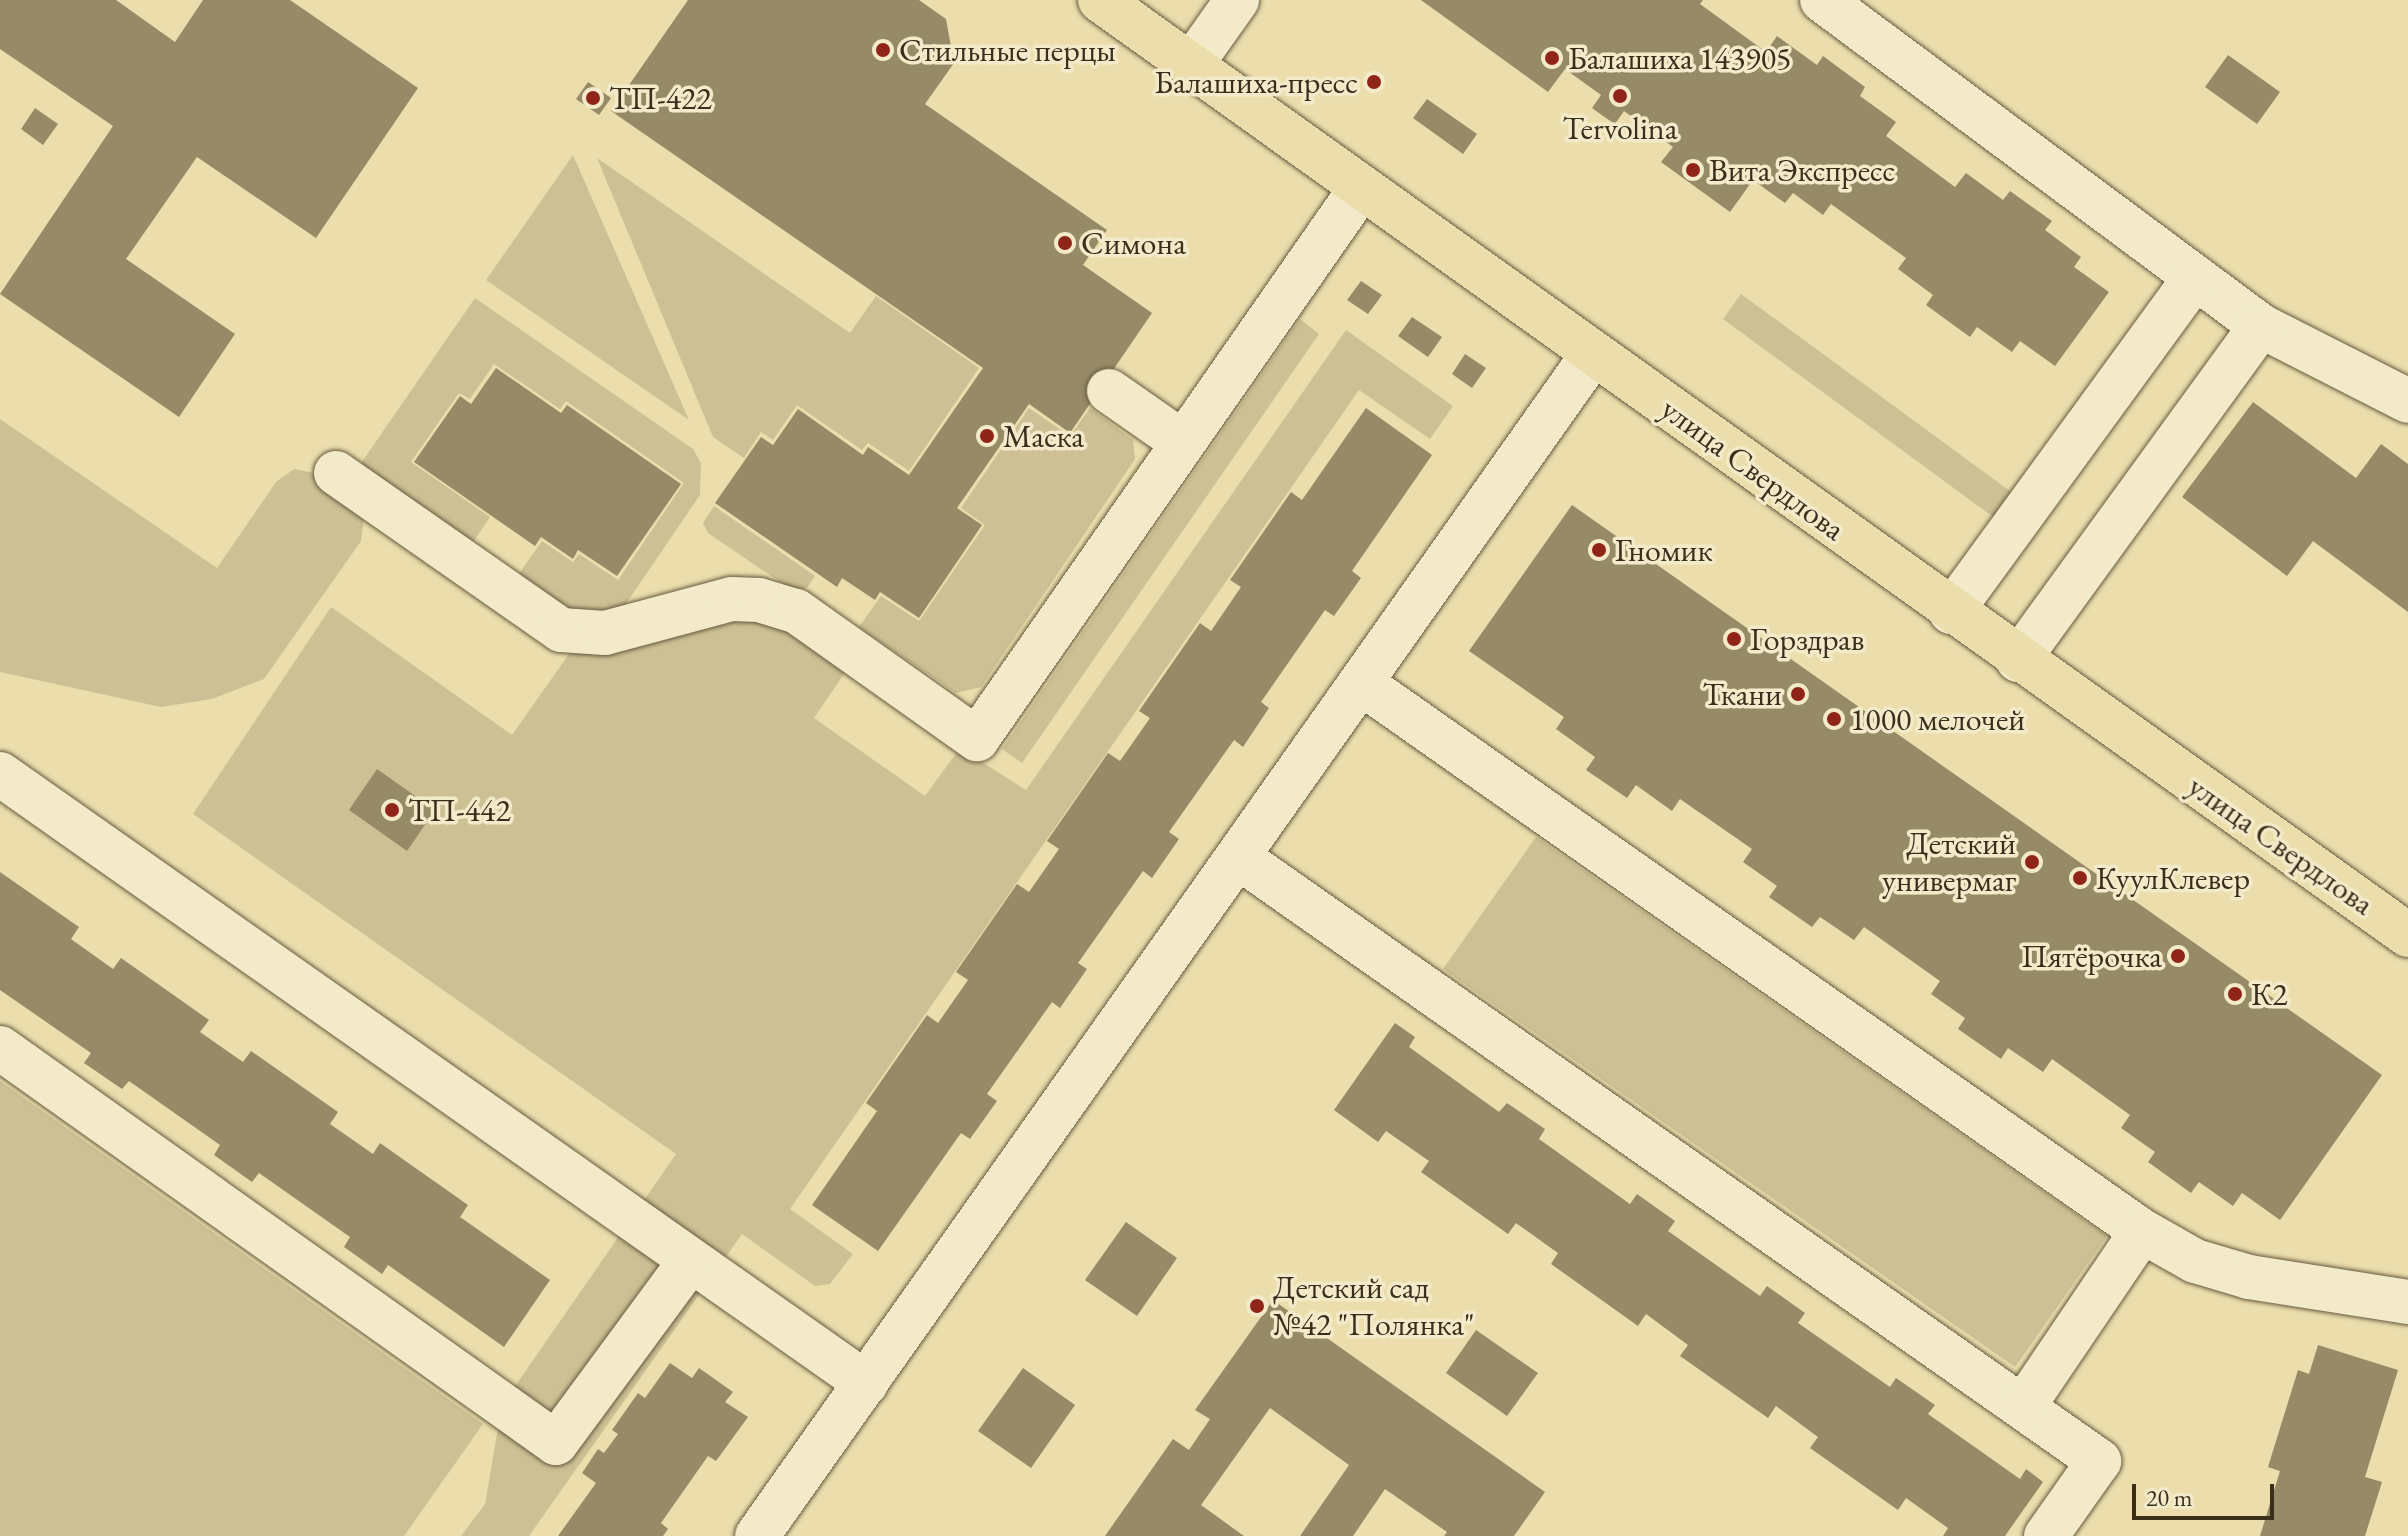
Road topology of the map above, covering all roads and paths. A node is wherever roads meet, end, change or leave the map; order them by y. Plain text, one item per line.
1 (1100, 0) edge
2 (1237, 0) edge
3 (1822, 0) edge
4 (1191, 65) junction
5 (1361, 188) junction
6 (2195, 277) junction
7 (2261, 326) junction
8 (1593, 354) junction
9 (1109, 391) dead end
10 (2408, 401) edge
11 (1182, 442) junction
12 (336, 473) dead end
13 (1951, 612) junction
14 (2018, 660) junction
15 (1361, 683) junction
16 (0, 774) edge
17 (1238, 857) junction
18 (2408, 935) edge
19 (0, 1048) edge
20 (2142, 1231) junction
21 (691, 1260) junction
22 (2408, 1302) edge
23 (866, 1383) junction
24 (2023, 1407) junction
25 (757, 1536) edge
26 (2046, 1536) edge

1 - 4 main road, улица Свердлова
2 - 4 lane
3 - 6 lane
4 - 5 main road, улица Свердлова
5 - 8 main road, улица Свердлова
5 - 11 lane
6 - 7 lane
6 - 13 lane
7 - 10 lane
7 - 14 lane
8 - 13 main road, улица Свердлова
8 - 15 lane
9 - 11 lane
11 - 12 lane
13 - 14 main road, улица Свердлова
14 - 18 main road, улица Свердлова
15 - 17 lane
15 - 20 lane
16 - 21 lane
17 - 23 lane
17 - 24 lane
19 - 21 lane
20 - 22 lane
20 - 24 lane
21 - 23 lane
23 - 25 lane
24 - 26 lane

